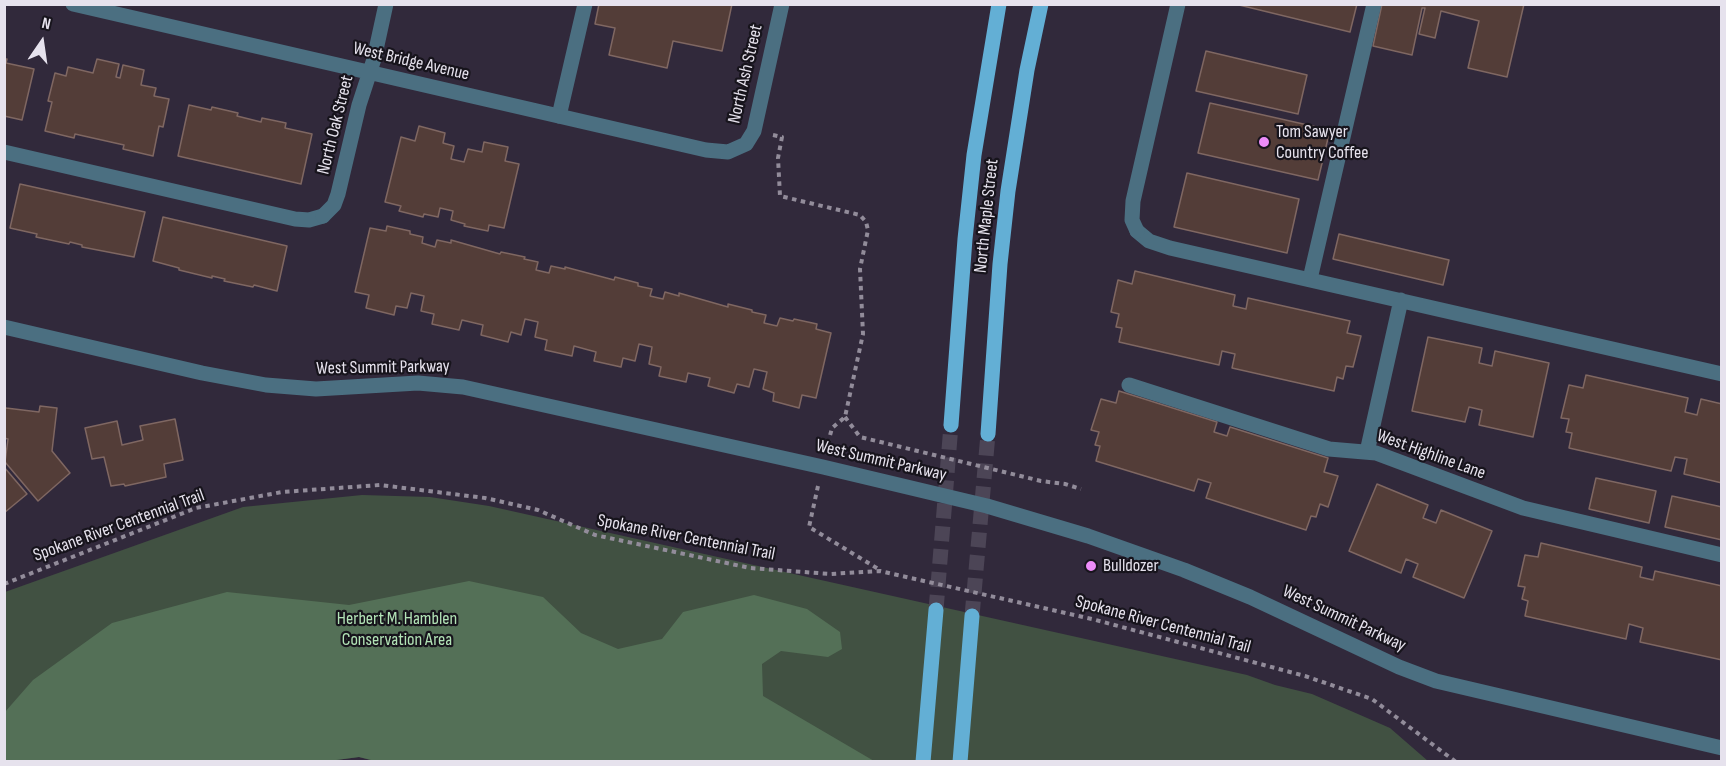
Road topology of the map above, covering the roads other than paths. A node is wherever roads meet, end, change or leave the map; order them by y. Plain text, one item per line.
1 (73, 4) edge
2 (387, 4) edge
3 (585, 4) edge
4 (782, 4) edge
5 (999, 4) edge
6 (1041, 4) edge
7 (1178, 4) edge
8 (1374, 4) edge
9 (369, 72) junction
10 (559, 116) junction
11 (741, 148) joint
12 (4, 153) edge
13 (1310, 279) junction
14 (1401, 300) junction
15 (4, 327) edge
16 (1722, 374) edge
17 (1129, 385) dead end
18 (951, 425) tunnel mouth
19 (988, 434) tunnel mouth
20 (1367, 452) junction
21 (1722, 555) edge
22 (936, 610) tunnel mouth
23 (972, 616) tunnel mouth
24 (1722, 748) edge
25 (923, 762) edge
26 (960, 762) edge

1 - 9 street, West Bridge Avenue
2 - 9 street, North Oak Street
3 - 10 street
4 - 11 street, North Ash Street
5 - 18 main road, North Maple Street
6 - 19 main road, North Maple Street
7 - 13 street
8 - 13 street
9 - 10 street, West Bridge Avenue
9 - 12 street, North Oak Street
10 - 11 street, West Bridge Avenue
13 - 14 street
14 - 16 street
14 - 20 street
15 - 24 street, West Summit Parkway
17 - 20 street, West Highline Lane
20 - 21 street, West Highline Lane
22 - 25 main road
23 - 26 main road

